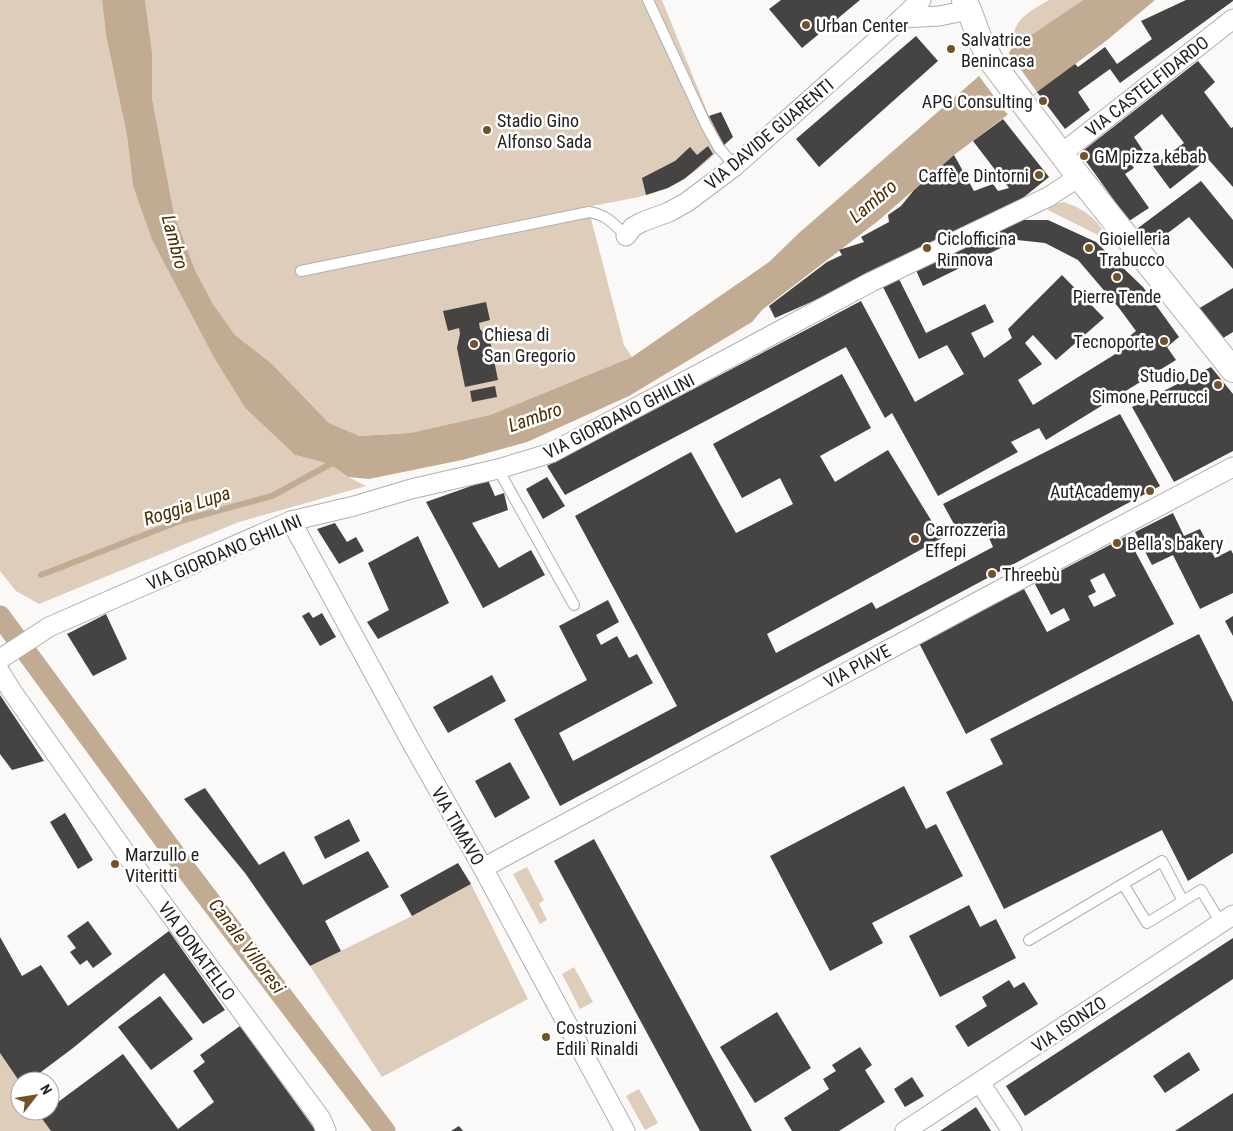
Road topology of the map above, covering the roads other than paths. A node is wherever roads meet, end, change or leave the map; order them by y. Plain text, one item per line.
1 (648, 0) edge
2 (921, 0) edge
3 (968, 3) edge
4 (902, 18) junction
5 (1233, 19) edge
6 (1061, 154) junction
7 (735, 166) junction
8 (1079, 177) junction
9 (626, 236) joint
10 (301, 271) dead end
11 (1233, 370) edge
12 (1233, 467) edge
13 (498, 469) junction
14 (291, 521) junction
15 (574, 605) dead end
16 (6, 655) edge
17 (0, 672) edge
18 (483, 868) junction
19 (1123, 884) junction
20 (1183, 901) junction
21 (1227, 919) edge
22 (1029, 940) dead end
23 (980, 1083) junction
24 (326, 1131) edge
25 (625, 1131) edge
26 (905, 1131) edge
27 (1012, 1131) edge

1 - 7 lane
2 - 4 street, VIA DAVIDE GUARENTI
3 - 4 street
3 - 6 street
4 - 7 street, VIA DAVIDE GUARENTI
5 - 6 street, VIA CASTELFIDARDO
6 - 8 street
7 - 9 street, VIA DAVIDE GUARENTI
8 - 11 street
8 - 13 street, VIA GIORDANO GHILINI
9 - 10 lane
12 - 18 street, VIA PIAVE
13 - 14 street, VIA GIORDANO GHILINI
13 - 15 lane
14 - 16 street, VIA GIORDANO GHILINI
14 - 18 street, VIA TIMAVO
17 - 24 street, VIA DONATELLO
18 - 25 street, VIA TIMAVO
19 - 20 lane
19 - 20 lane
19 - 22 lane
20 - 21 lane
21 - 23 street, VIA ISONZO
23 - 26 street, VIA ISONZO
23 - 27 street

